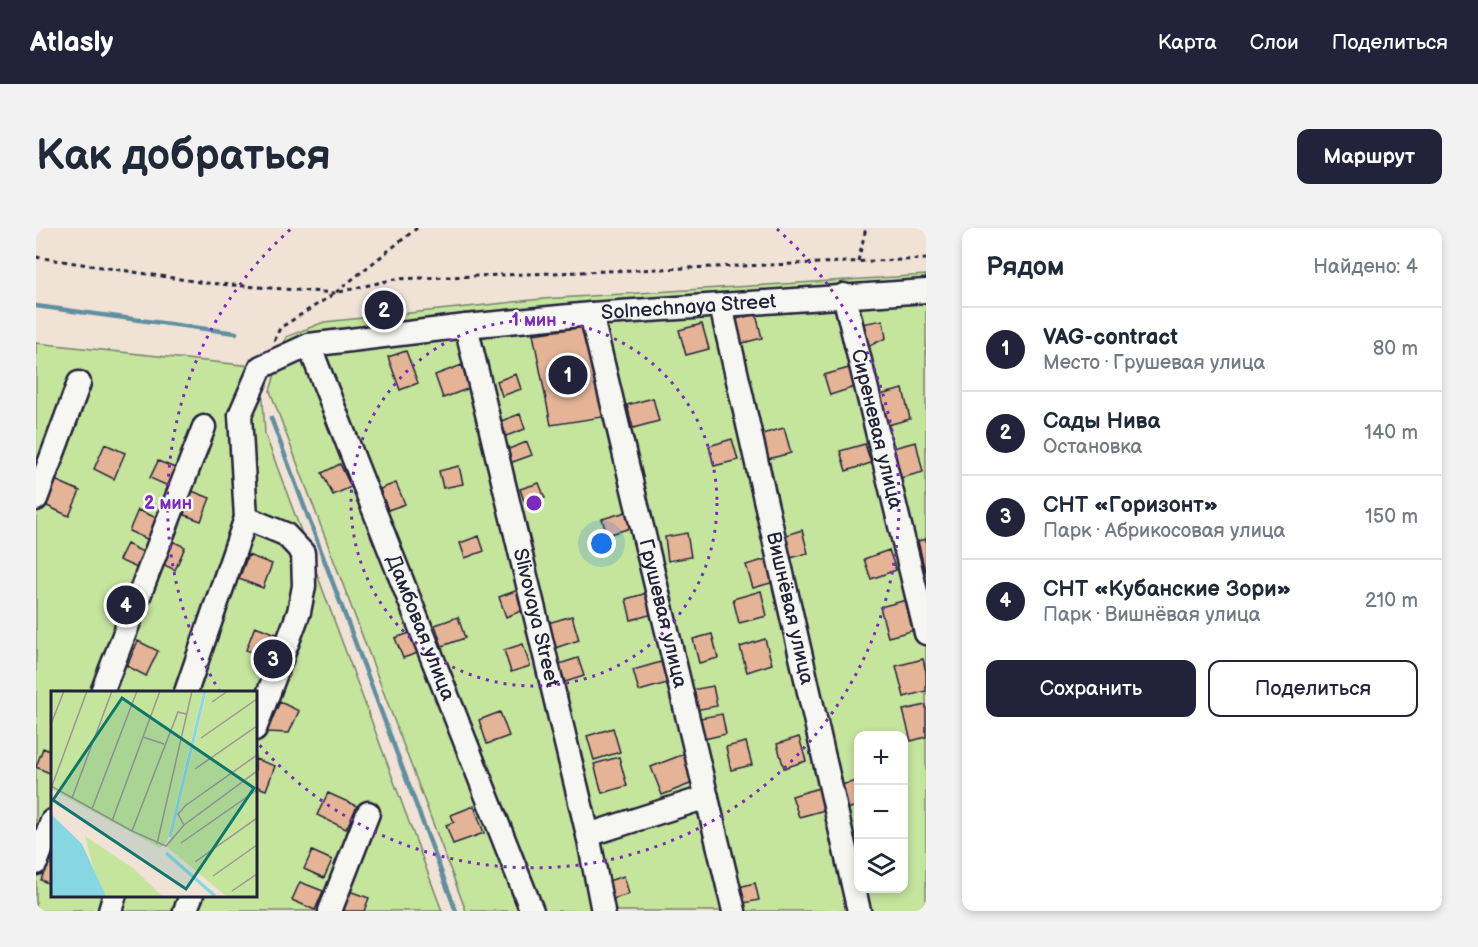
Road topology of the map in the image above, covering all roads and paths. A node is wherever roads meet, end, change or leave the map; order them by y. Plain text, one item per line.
1 (417, 228) edge
2 (866, 228) edge
3 (36, 257) edge
4 (926, 259) edge
5 (858, 262) junction
6 (926, 291) edge
7 (335, 293) junction
8 (844, 295) junction
9 (721, 306) junction
10 (591, 314) junction
11 (466, 327) junction
12 (309, 345) junction
13 (261, 367) junction
14 (79, 383) dead end
15 (204, 427) dead end
16 (36, 499) edge
17 (246, 519) junction
18 (926, 633) edge
19 (102, 691) edge
20 (186, 691) edge
21 (256, 726) edge
22 (707, 797) junction
23 (368, 813) dead end
24 (51, 824) edge
25 (588, 835) junction
26 (36, 863) edge
27 (114, 896) edge
28 (191, 896) edge
29 (110, 911) edge
30 (185, 911) edge
31 (330, 911) edge
32 (532, 911) edge
33 (603, 911) edge
34 (734, 911) edge
35 (859, 911) edge

1 - 7 path
2 - 5 path
3 - 7 path
4 - 5 path
5 - 7 path
6 - 8 street, Solnechnaya Street
7 - 13 path
8 - 9 street, Solnechnaya Street
8 - 18 street, Сиреневая улица
9 - 10 street, Solnechnaya Street
9 - 35 street, Вишнёвая улица
10 - 11 street, Solnechnaya Street
10 - 22 street, Грушевая улица
11 - 12 street, Solnechnaya Street
11 - 25 street, Slivovaya Street
12 - 13 street, Solnechnaya Street
12 - 32 street, Дамбовая улица
13 - 17 street
14 - 16 street
15 - 19 street
17 - 20 street
17 - 21 street
22 - 25 street
22 - 34 street, Грушевая улица
23 - 31 street
24 - 26 street
25 - 33 street, Slivovaya Street
27 - 29 street
28 - 30 street

